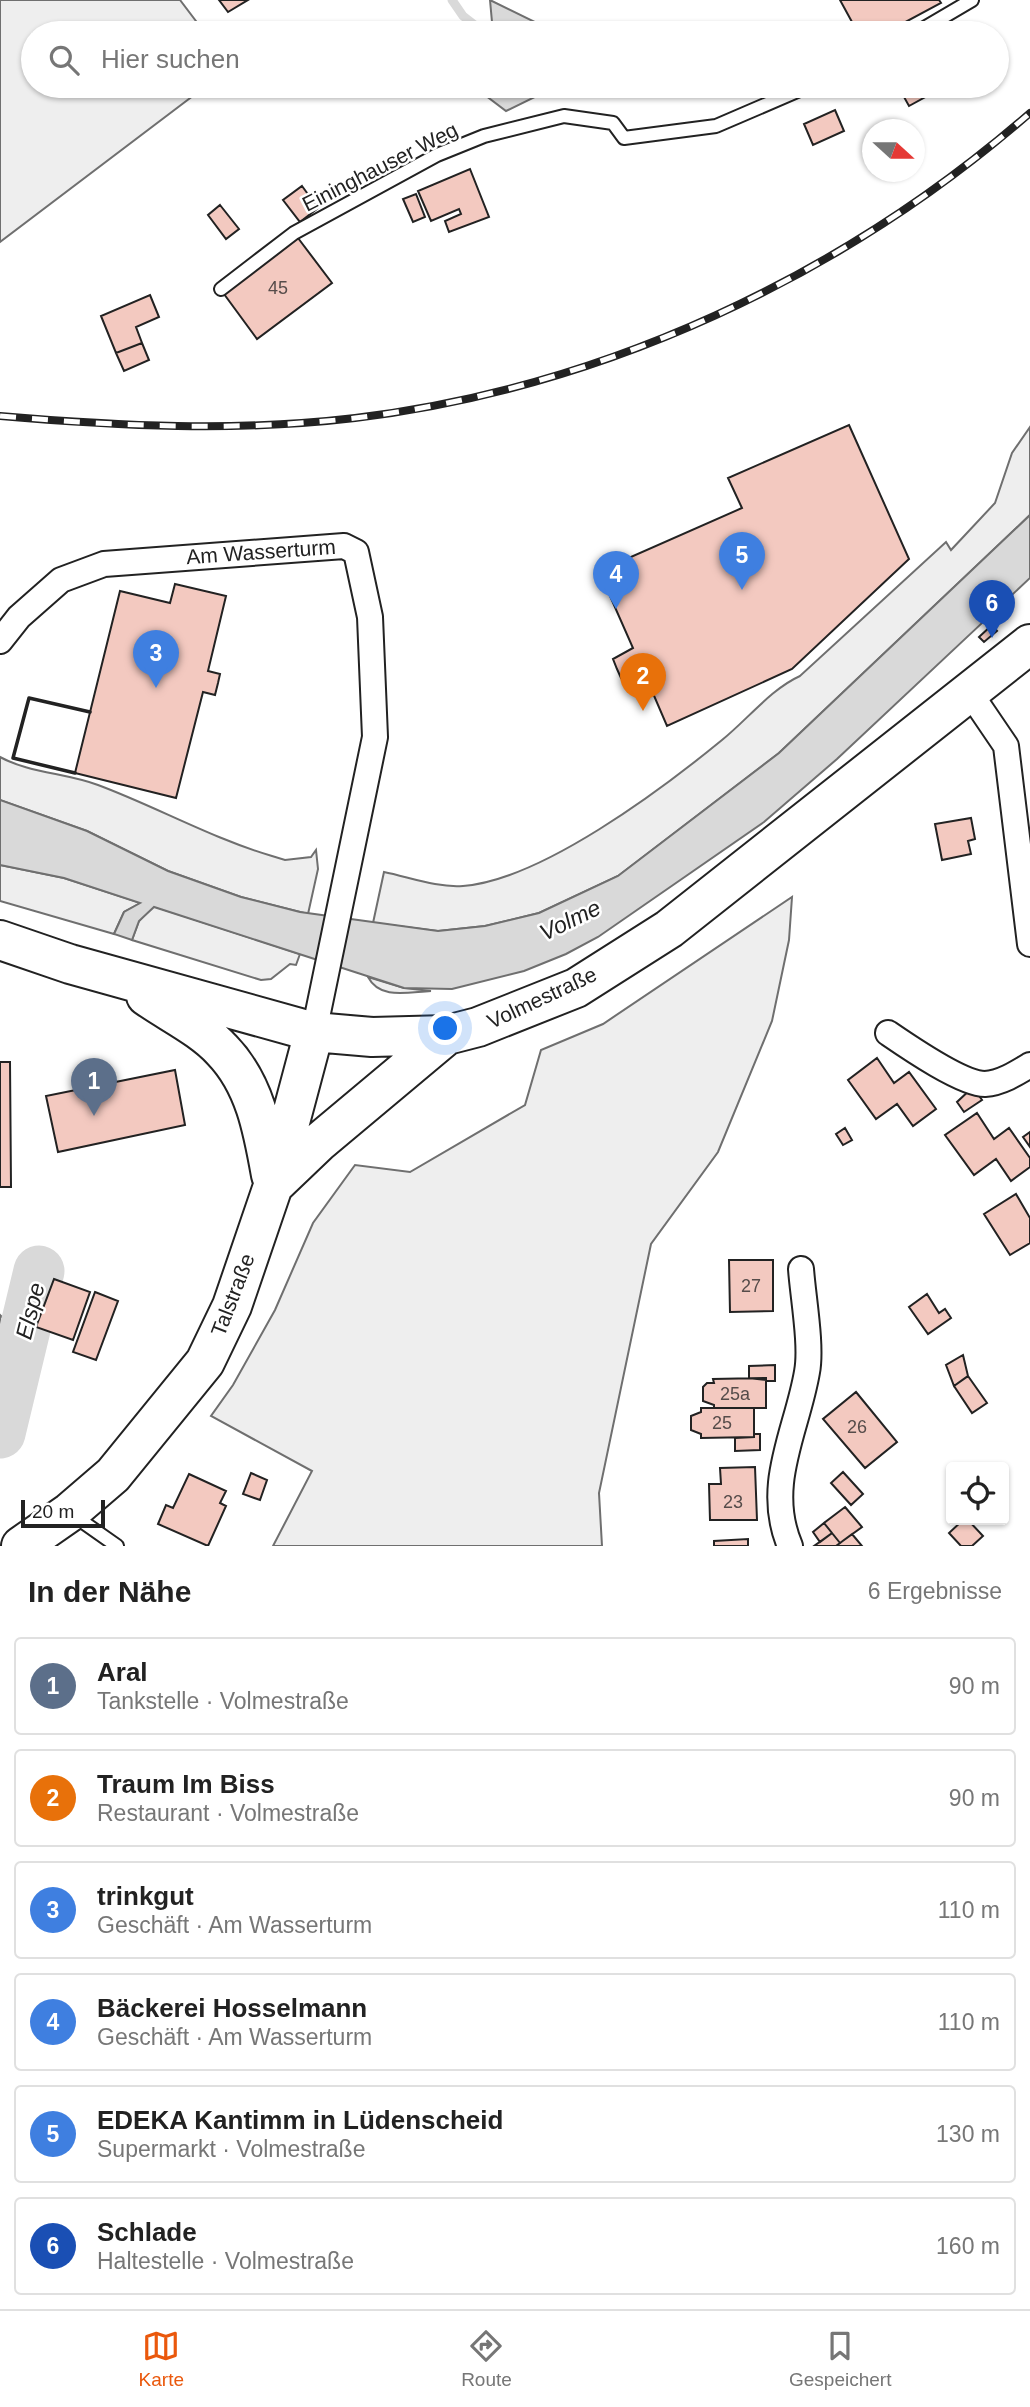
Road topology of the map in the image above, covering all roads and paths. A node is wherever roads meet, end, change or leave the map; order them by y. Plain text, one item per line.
1 (972, 0) edge
2 (936, 21) edge
3 (781, 98) edge
4 (221, 289) dead end
5 (0, 641) edge
6 (1030, 644) edge
7 (970, 693) junction
8 (0, 940) edge
9 (1030, 944) edge
10 (121, 979) junction
11 (314, 1032) junction
12 (888, 1032) dead end
13 (447, 1035) junction
14 (1030, 1065) edge
15 (273, 1186) junction
16 (801, 1269) dead end
17 (70, 1512) junction
18 (21, 1546) edge
19 (117, 1546) edge
20 (790, 1546) edge

1 - 2 lane
3 - 4 lane, Eininghauser Weg
5 - 11 street, Am Wasserturm
6 - 7 main road, Volmestraße
7 - 9 street
7 - 13 main road, Volmestraße
8 - 10 main road, Volmestraße
10 - 11 main road, Volmestraße
10 - 15 main road
11 - 13 main road, Volmestraße
11 - 15 main road, Talstraße
12 - 14 street
13 - 15 main road
15 - 17 main road, Talstraße
16 - 20 street
17 - 18 main road, Talstraße
17 - 19 lane

